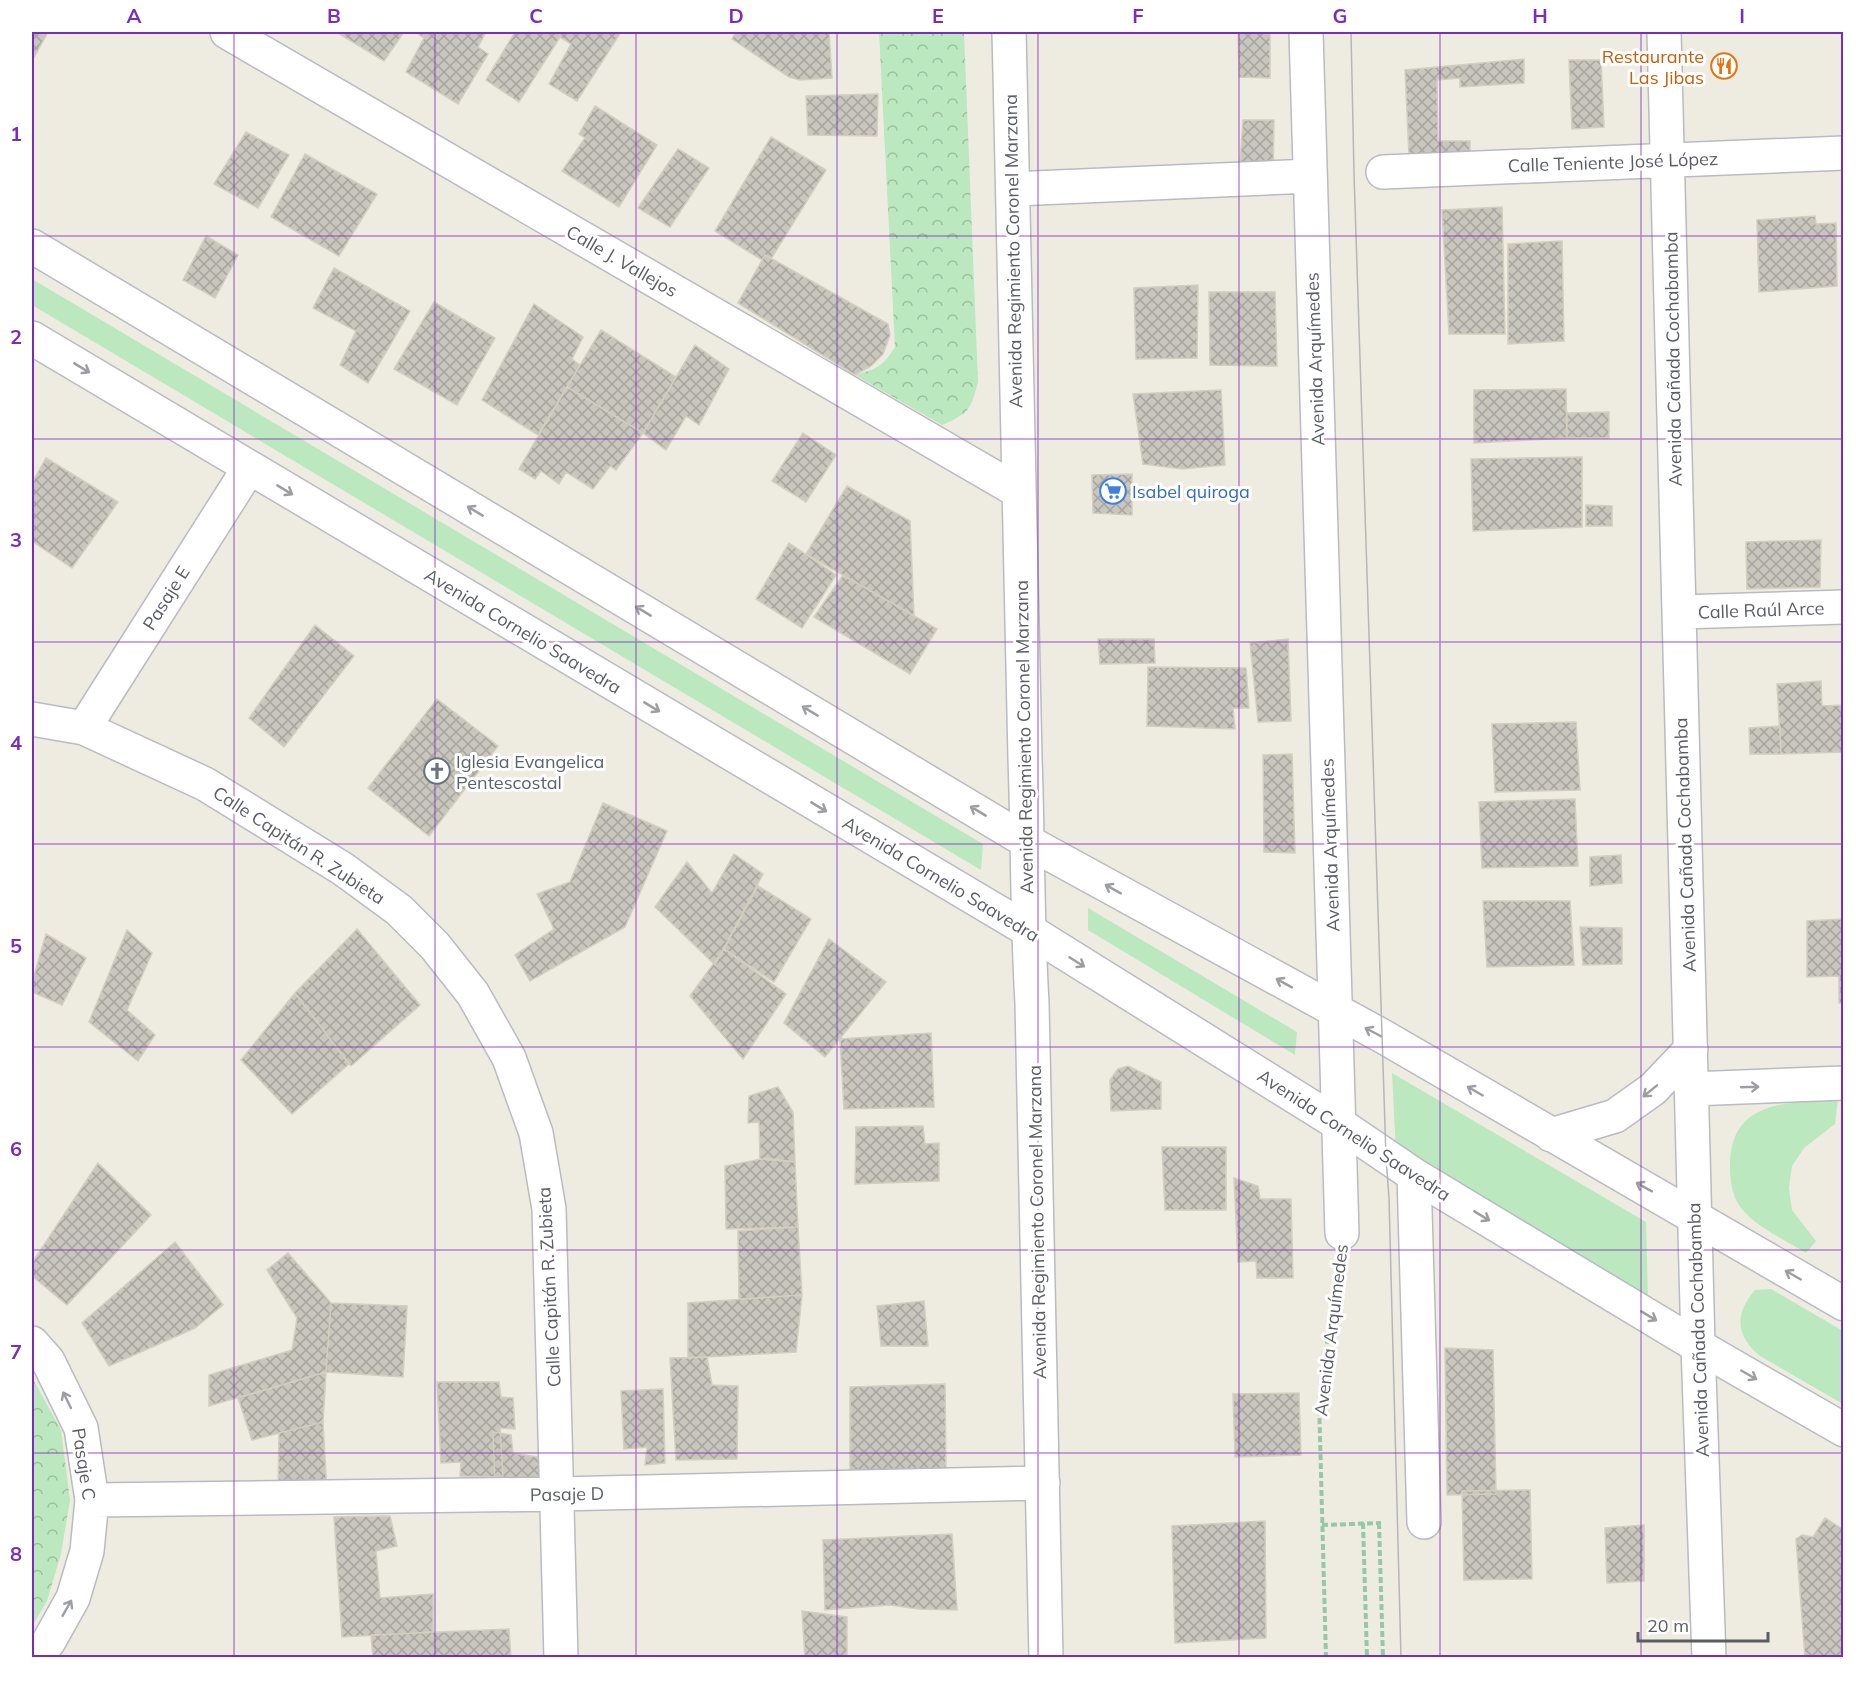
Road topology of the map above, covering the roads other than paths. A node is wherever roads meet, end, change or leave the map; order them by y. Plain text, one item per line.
1 (227, 32) edge
2 (1009, 32) edge
3 (1306, 32) edge
4 (1664, 32) edge
5 (1844, 153) edge
6 (1667, 160) junction
7 (1383, 172) dead end
8 (1310, 176) junction
9 (1013, 189) junction
10 (32, 246) edge
11 (32, 338) edge
12 (249, 468) junction
13 (1017, 491) junction
14 (1844, 607) edge
15 (1679, 612) junction
16 (32, 719) edge
17 (84, 728) junction
18 (1028, 842) junction
19 (1028, 930) junction
20 (1335, 1012) junction
21 (1691, 1049) junction
22 (1844, 1083) edge
23 (1691, 1089) junction
24 (1339, 1124) junction
25 (1551, 1135) junction
26 (1414, 1175) junction
27 (1695, 1216) junction
28 (1342, 1233) road end
29 (1844, 1304) edge
30 (32, 1343) edge
31 (1698, 1346) junction
32 (1844, 1430) edge
33 (1043, 1483) junction
34 (558, 1494) junction
35 (92, 1500) junction
36 (1424, 1522) dead end
37 (36, 1658) edge
38 (561, 1658) edge
39 (1046, 1658) edge
40 (1709, 1658) edge

1 - 13 street, Calle J. Vallejos
2 - 9 street, Avenida Regimiento Coronel Marzana
3 - 8 street, Avenida Arquímedes
4 - 6 street, Avenida Cañada Cochabamba
5 - 6 street, Calle Teniente José López
6 - 7 street, Calle Teniente José López
6 - 15 street, Avenida Cañada Cochabamba
8 - 9 street
8 - 20 street, Avenida Arquímedes
9 - 13 street, Avenida Regimiento Coronel Marzana
18 -> 10 street
11 -> 12 street, Avenida Cornelio Saavedra
12 - 17 street, Pasaje E
12 -> 19 street, Avenida Cornelio Saavedra
13 - 18 street, Avenida Regimiento Coronel Marzana
14 - 15 street, Calle Raúl Arce
15 - 21 street, Avenida Cañada Cochabamba
16 - 17 street, Calle Capitán R. Zubieta
17 - 34 street, Calle Capitán R. Zubieta
18 - 19 street, Avenida Regimiento Coronel Marzana
20 -> 18 street
19 -> 24 street, Avenida Cornelio Saavedra
19 - 33 street, Avenida Regimiento Coronel Marzana
20 - 24 street, Avenida Arquímedes
25 -> 20 street
21 - 23 street, Avenida Cañada Cochabamba
21 -> 25 street
23 -> 22 street
23 - 27 street, Avenida Cañada Cochabamba
24 - 26 street, Avenida Cornelio Saavedra
24 - 28 street, Avenida Arquímedes
27 -> 25 street
26 -> 31 street, Avenida Cornelio Saavedra
26 - 36 street
29 -> 27 street
27 - 31 street, Avenida Cañada Cochabamba
35 -> 30 street, Pasaje C
31 -> 32 street, Avenida Cornelio Saavedra
31 - 40 street, Avenida Cañada Cochabamba
33 - 34 street, Pasaje D
33 - 39 street, Avenida Regimiento Coronel Marzana
34 - 35 street, Pasaje D
34 - 38 street, Calle Capitán R. Zubieta
37 -> 35 street, Pasaje C

